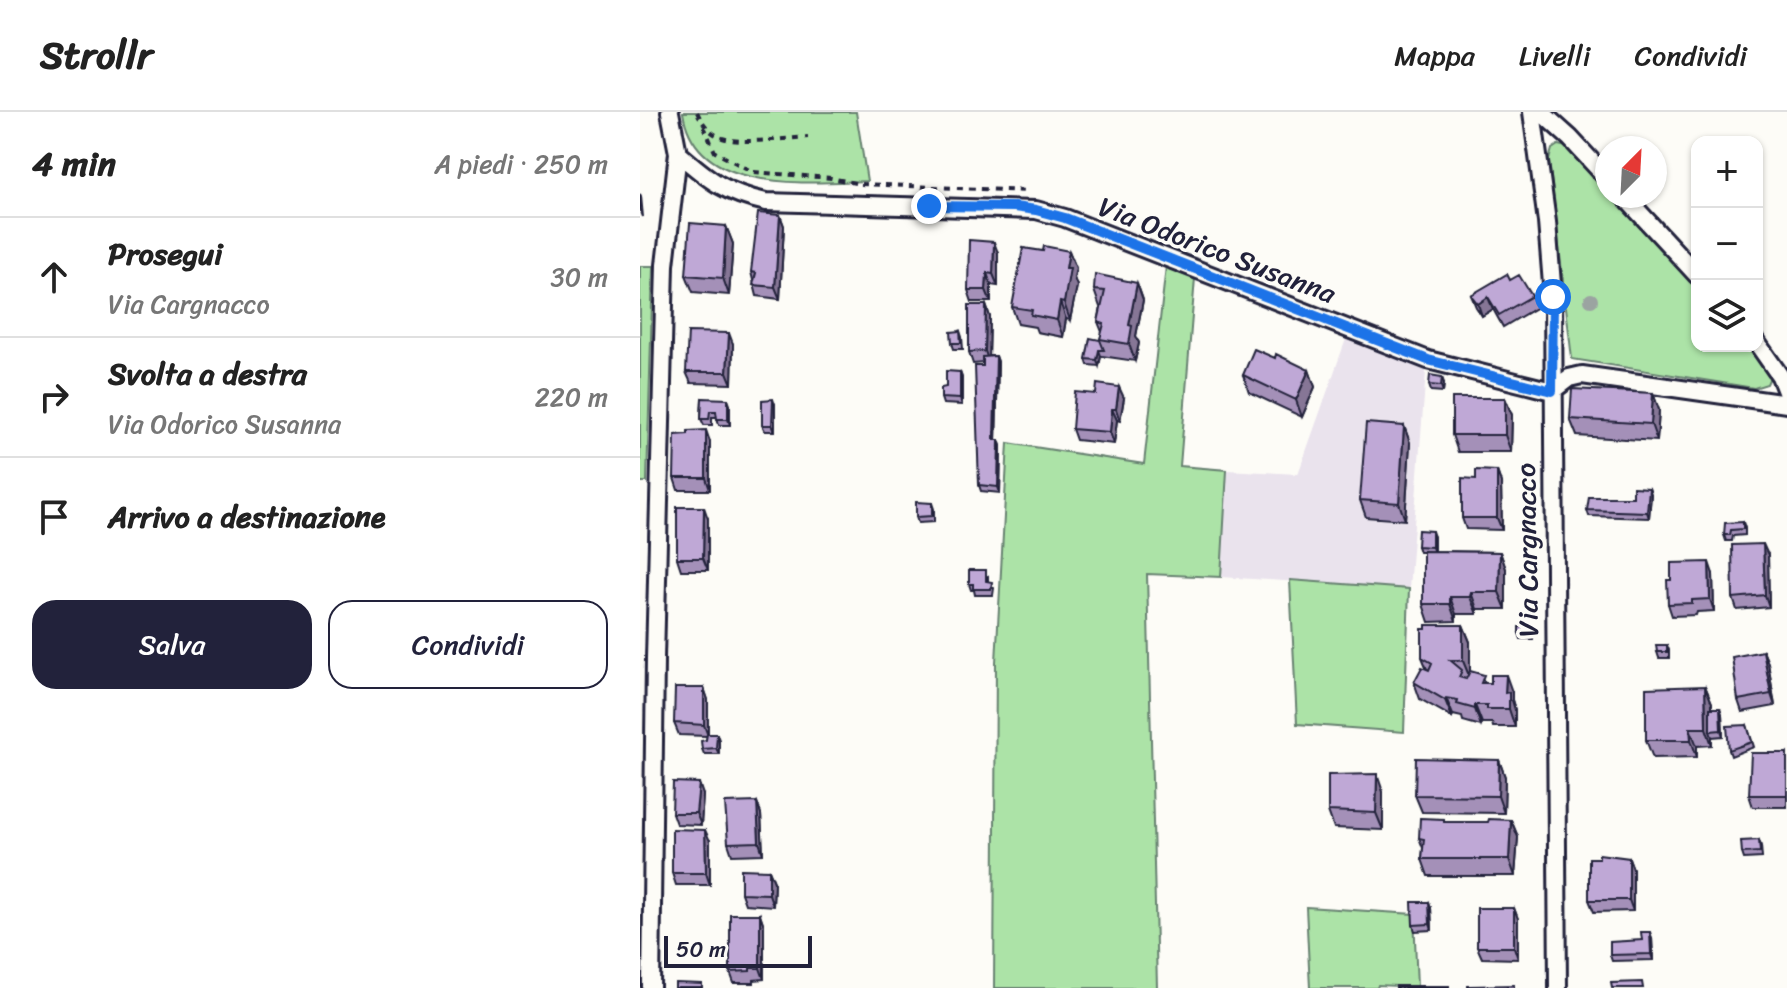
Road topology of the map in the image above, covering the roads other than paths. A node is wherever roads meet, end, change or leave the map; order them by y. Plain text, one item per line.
1 (670, 112) edge
2 (1532, 112) edge
3 (1541, 112) edge
4 (678, 153) junction
5 (1595, 165) edge
6 (1635, 208) edge
7 (1691, 269) edge
8 (1763, 352) edge
9 (1552, 391) junction
10 (1787, 394) edge
11 (1787, 404) edge
12 (651, 988) edge
13 (1558, 988) edge

1 - 4 street
2 - 9 street, Via Cargnacco
3 - 5 street
4 - 9 street, Via Odorico Susanna
4 - 12 street
6 - 7 street
8 - 10 street
9 - 11 street
9 - 13 street, Via Cargnacco

